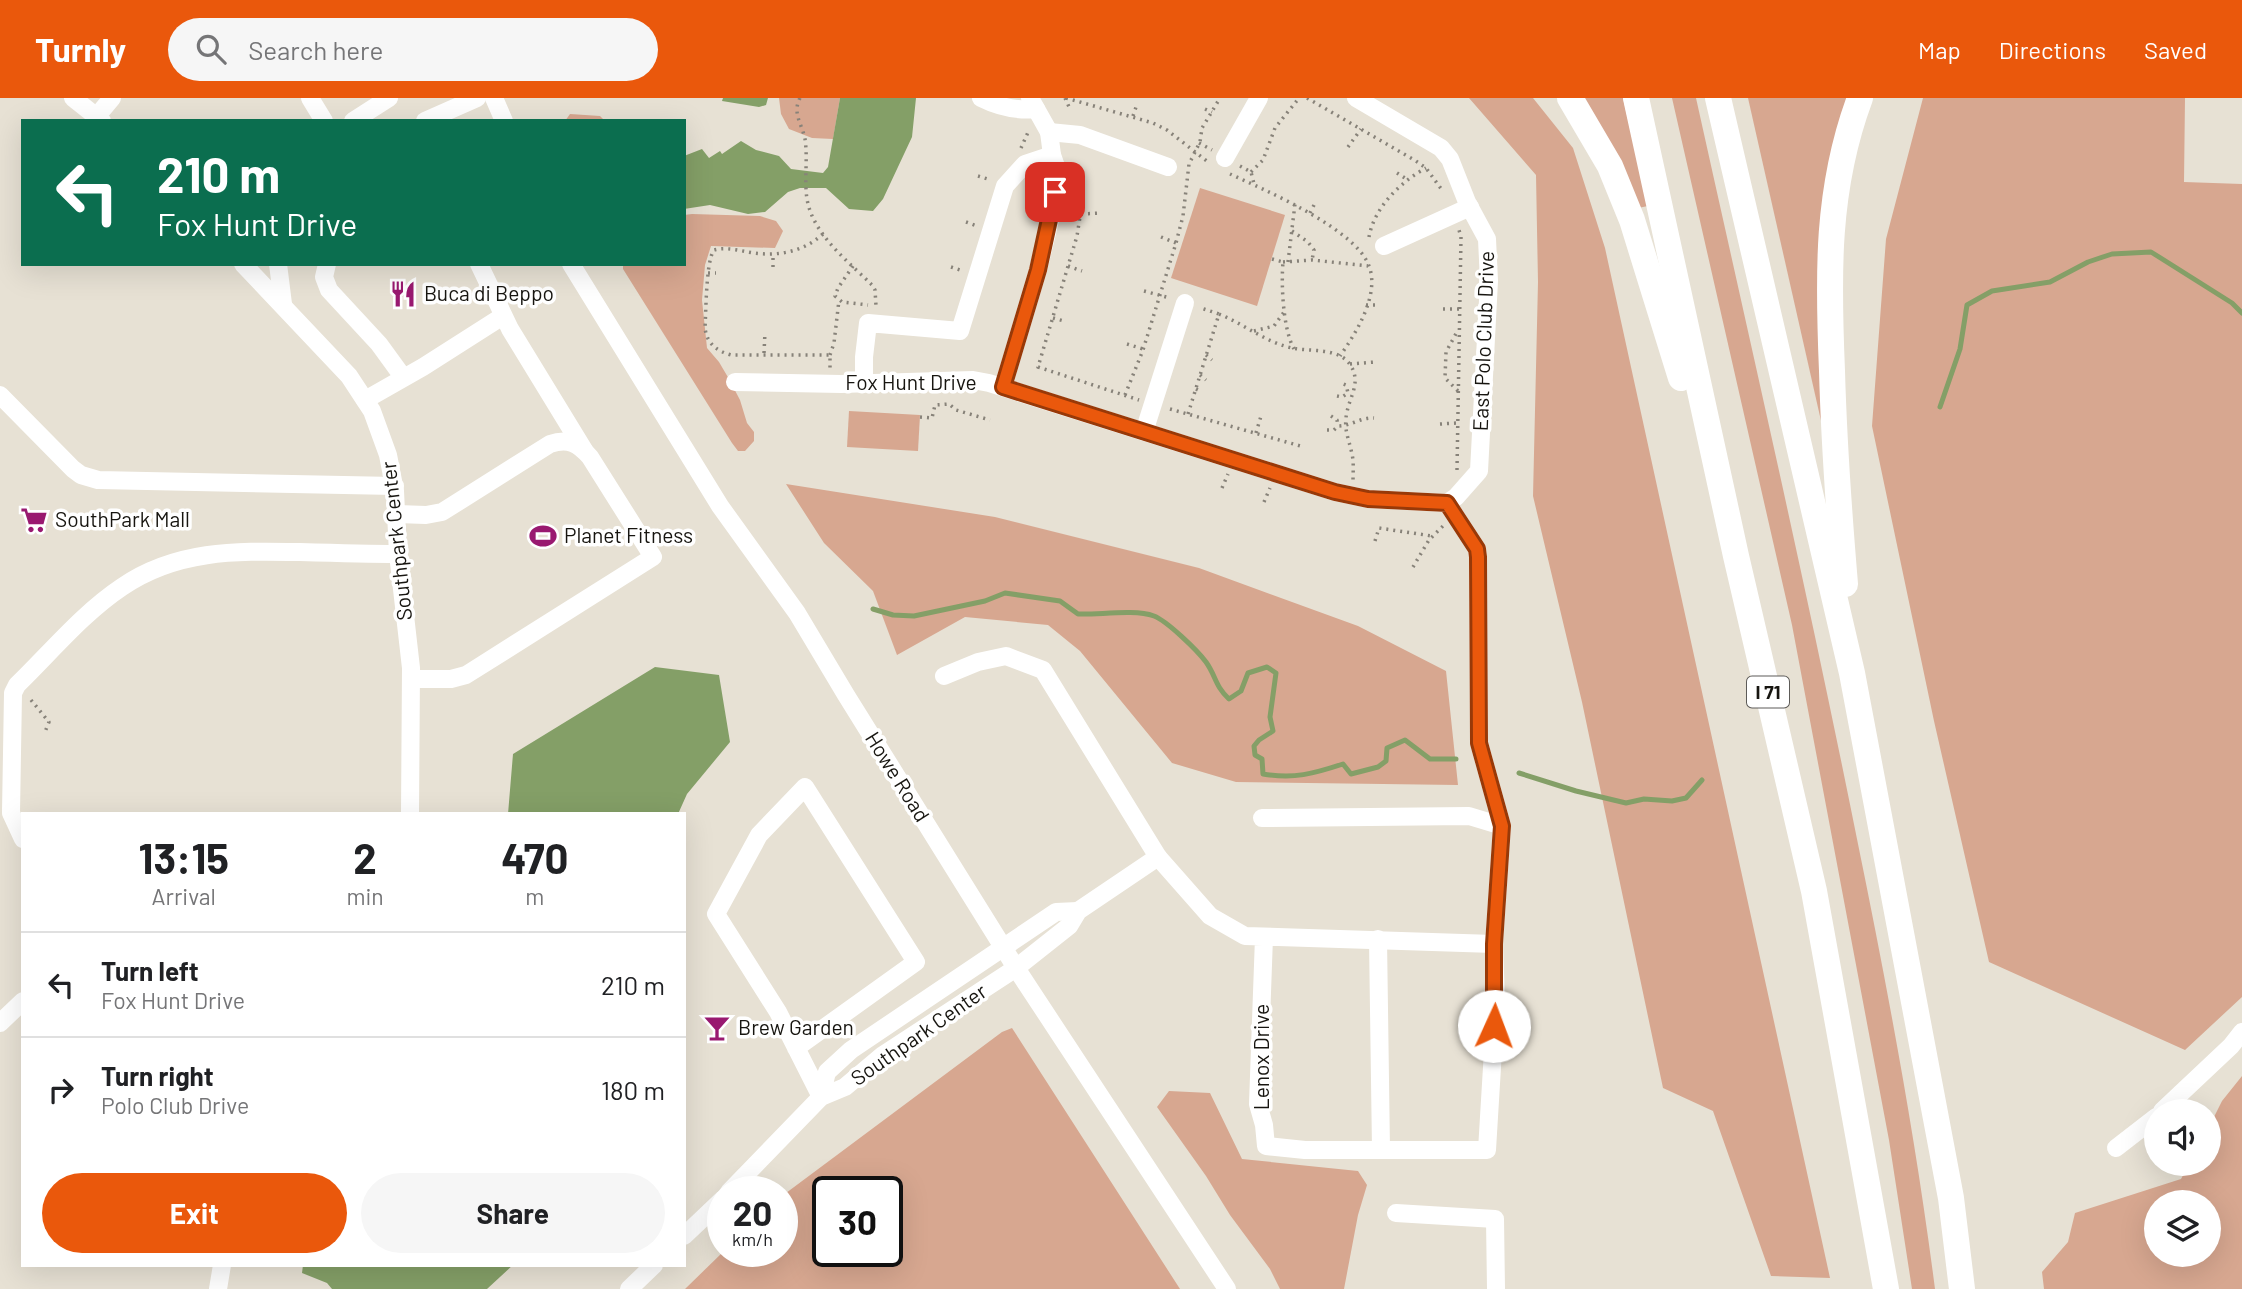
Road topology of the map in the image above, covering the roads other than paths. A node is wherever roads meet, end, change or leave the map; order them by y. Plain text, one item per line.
1 (73, 98) edge
2 (112, 98) edge
3 (310, 98) edge
4 (389, 98) edge
5 (477, 98) edge
6 (495, 98) edge
7 (981, 98) edge
8 (1259, 98) edge
9 (1356, 98) edge
10 (1570, 98) edge
11 (1636, 98) edge
12 (1718, 98) edge
13 (1860, 98) edge
14 (1033, 103) edge
15 (99, 118) edge
16 (323, 119) edge
17 (356, 119) edge
18 (430, 119) edge
19 (502, 119) edge
20 (1049, 132) junction
21 (1052, 155) junction
22 (1222, 165) road end
23 (1168, 167) dead end
24 (1462, 210) junction
25 (1372, 244) road end
26 (246, 266) edge
27 (278, 266) edge
28 (327, 266) edge
29 (480, 266) edge
30 (572, 266) edge
31 (1185, 303) road end
32 (283, 304) junction
33 (503, 316) junction
34 (403, 377) junction
35 (735, 382) dead end
36 (864, 383) junction
37 (1003, 387) junction
38 (0, 395) edge
39 (365, 400) junction
40 (1144, 432) junction
41 (586, 453) junction
42 (395, 486) junction
43 (1452, 500) junction
44 (397, 514) junction
45 (398, 554) junction
46 (1736, 556) junction
47 (1852, 673) junction
48 (944, 676) dead end
49 (411, 679) junction
50 (24, 692) junction
51 (0, 701) edge
52 (410, 812) edge
53 (1262, 818) dead end
54 (0, 821) edge
55 (1502, 826) junction
56 (21, 835) edge
57 (21, 837) edge
58 (1158, 858) junction
59 (1078, 911) junction
60 (1264, 937) junction
61 (1378, 939) junction
62 (1494, 944) junction
63 (1004, 948) junction
64 (1016, 968) junction
65 (21, 1003) edge
66 (0, 1023) edge
67 (2242, 1032) edge
68 (796, 1048) junction
69 (821, 1097) junction
70 (2175, 1099) edge
71 (2144, 1126) edge
72 (2116, 1148) dead end
73 (1381, 1150) junction
74 (744, 1176) edge
75 (1396, 1213) dead end
76 (707, 1214) edge
77 (686, 1234) edge
78 (222, 1267) edge
79 (652, 1267) edge
80 (218, 1289) edge
81 (629, 1289) edge
82 (1227, 1289) edge
83 (1496, 1289) edge
84 (1885, 1289) edge
85 (1962, 1289) edge

1 - 15 street
2 - 15 street
3 - 16 street
4 - 17 street
5 - 18 street
6 - 19 street
7 - 14 street
8 - 22 street
9 - 24 street, East Polo Club Drive
10 - 46 highway
11 - 46 highway, I 71
12 - 47 highway
13 - 47 highway
14 - 20 street
20 - 21 street
20 - 23 street
21 - 36 street
21 - 37 street
24 - 25 street
24 - 43 street, East Polo Club Drive
26 - 32 street, Southpark Center
27 - 32 street
28 - 34 street
29 - 33 street
30 - 63 street, Howe Road
31 - 40 street
32 - 39 street, Southpark Center
33 - 34 street
33 - 41 street
34 - 39 street
35 - 36 street, Fox Hunt Drive
36 - 37 street, Fox Hunt Drive
37 - 40 street, Fox Hunt Drive
38 - 42 street
39 - 42 street, Southpark Center
40 - 43 street, Fox Hunt Drive
41 - 44 street
41 - 49 street
42 - 44 street, Southpark Center
43 - 55 street, Lenox Drive
44 - 45 street, Southpark Center
45 - 49 street, Southpark Center
45 - 50 street
46 - 84 highway, I 71
47 - 85 highway
48 - 58 street
49 - 52 street, Southpark Center
50 - 51 street
50 - 56 street
53 - 55 street
54 - 57 street
55 - 62 street, Lenox Drive
58 - 59 street
58 - 60 street
59 - 63 street
59 - 64 street
60 - 61 street
60 - 73 street, Lenox Drive
61 - 62 street
61 - 73 street
62 - 73 street, Lenox Drive
63 - 64 street, Howe Road
63 - 69 street, Southpark Center
64 - 69 street, Southpark Center
64 - 82 street, Howe Road
65 - 66 street
67 - 70 street
68 - 68 street
68 - 69 street
69 - 74 street, Southpark Center
71 - 72 street
75 - 83 street
76 - 77 street
78 - 80 street
79 - 81 street

